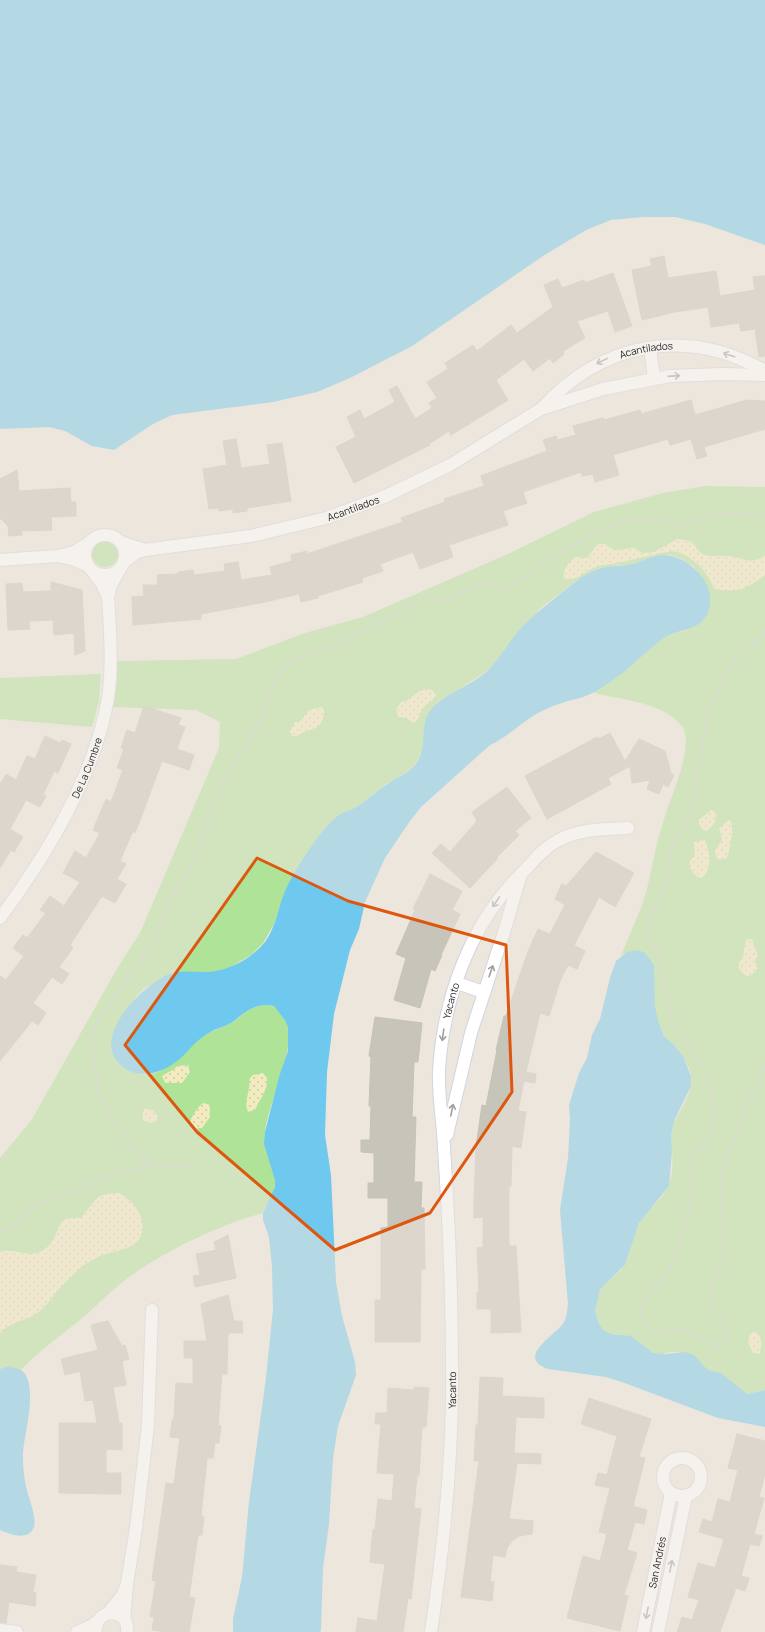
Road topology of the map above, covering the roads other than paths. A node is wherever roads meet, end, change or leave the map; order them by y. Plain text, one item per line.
1 (650, 348) junction
2 (765, 371) edge
3 (765, 375) edge
4 (654, 378) junction
5 (541, 409) junction
6 (120, 542) junction
7 (89, 543) junction
8 (145, 550) junction
9 (58, 556) junction
10 (0, 560) edge
11 (121, 566) junction
12 (91, 569) junction
13 (108, 597) junction
14 (628, 828) dead end
15 (522, 873) junction
16 (0, 918) edge
17 (457, 983) junction
18 (483, 992) junction
19 (444, 1148) junction
20 (152, 1310) dead end
21 (670, 1493) junction
22 (686, 1496) junction
23 (127, 1584) junction
24 (104, 1617) junction
25 (127, 1627) edge
26 (0, 1630) edge
27 (17, 1632) edge
28 (77, 1632) edge
29 (96, 1632) edge
30 (431, 1632) edge
31 (643, 1632) edge
32 (658, 1632) edge

2 -> 1 street, Acantilados
1 - 4 street
1 -> 5 street, Acantilados
4 -> 3 street, Acantilados
4 - 5 street, Acantilados
5 - 8 street, Acantilados
6 - 7 street
6 - 8 street
6 - 11 street
7 - 9 street
7 - 12 street
8 - 11 street
9 - 10 street
9 - 12 street
11 - 12 street
11 - 13 street
12 - 13 street
13 - 16 street, De La Cumbre
14 - 15 street, Yacanto
15 -> 17 street, Yacanto
18 -> 15 street, Yacanto
17 - 18 street
17 -> 19 street, Yacanto
19 -> 18 street, Yacanto
19 - 30 street, Yacanto
20 - 23 street
21 - 22 street
21 - 22 street
21 -> 31 street, San Andrés
32 -> 22 street, San Andrés
23 - 24 street
23 - 25 street
24 - 25 street
24 - 28 street
24 - 29 street
26 - 27 street

